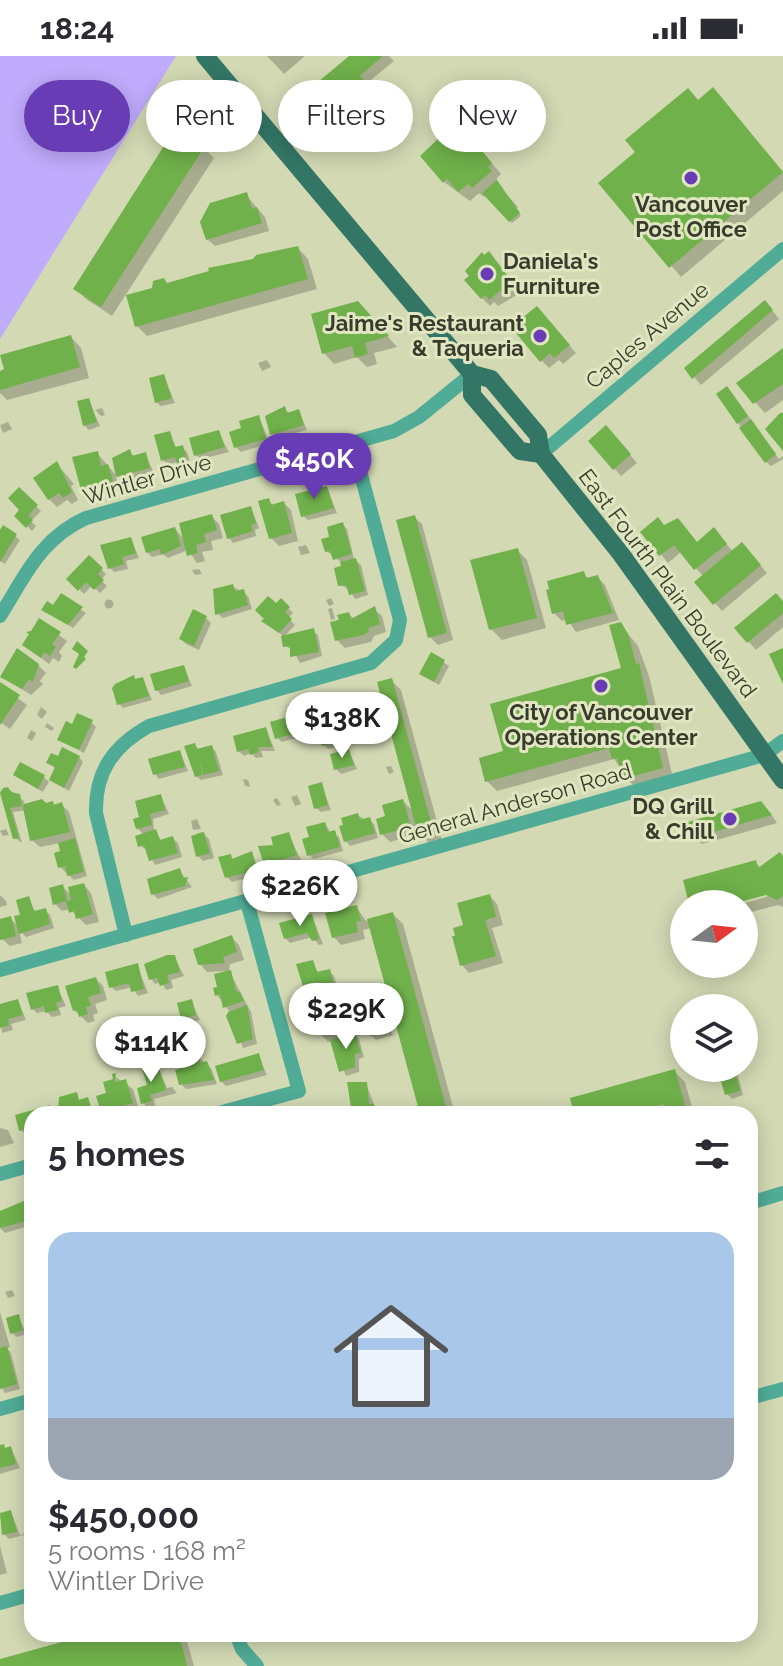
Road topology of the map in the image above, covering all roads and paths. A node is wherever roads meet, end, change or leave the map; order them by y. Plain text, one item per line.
1 (205, 56) edge
2 (783, 249) edge
3 (472, 374) junction
4 (353, 445) junction
5 (541, 454) junction
6 (0, 616) edge
7 (783, 741) edge
8 (764, 755) junction
9 (783, 780) edge
10 (247, 902) junction
11 (126, 935) junction
12 (0, 970) edge
13 (244, 1106) edge
14 (24, 1167) edge
15 (0, 1174) edge
16 (783, 1193) edge
17 (758, 1201) edge
18 (783, 1389) edge
19 (758, 1396) edge
20 (24, 1402) edge
21 (0, 1409) edge
22 (24, 1596) edge
23 (0, 1603) edge
24 (239, 1642) edge
25 (257, 1666) edge

1 - 3 main road, East Fourth Plain Boulevard
2 - 5 street, Caples Avenue
3 - 4 street, Wintler Drive
3 - 5 main road, East Fourth Plain Boulevard
4 - 6 street, Wintler Drive
4 - 11 street
5 - 8 main road, East Fourth Plain Boulevard
7 - 8 street
8 - 9 main road, East Fourth Plain Boulevard
8 - 10 street, General Anderson Road
10 - 11 street, General Anderson Road
10 - 13 street
11 - 12 street, General Anderson Road
14 - 15 street
16 - 17 street
18 - 19 street
20 - 21 street
22 - 23 street
24 - 25 street

